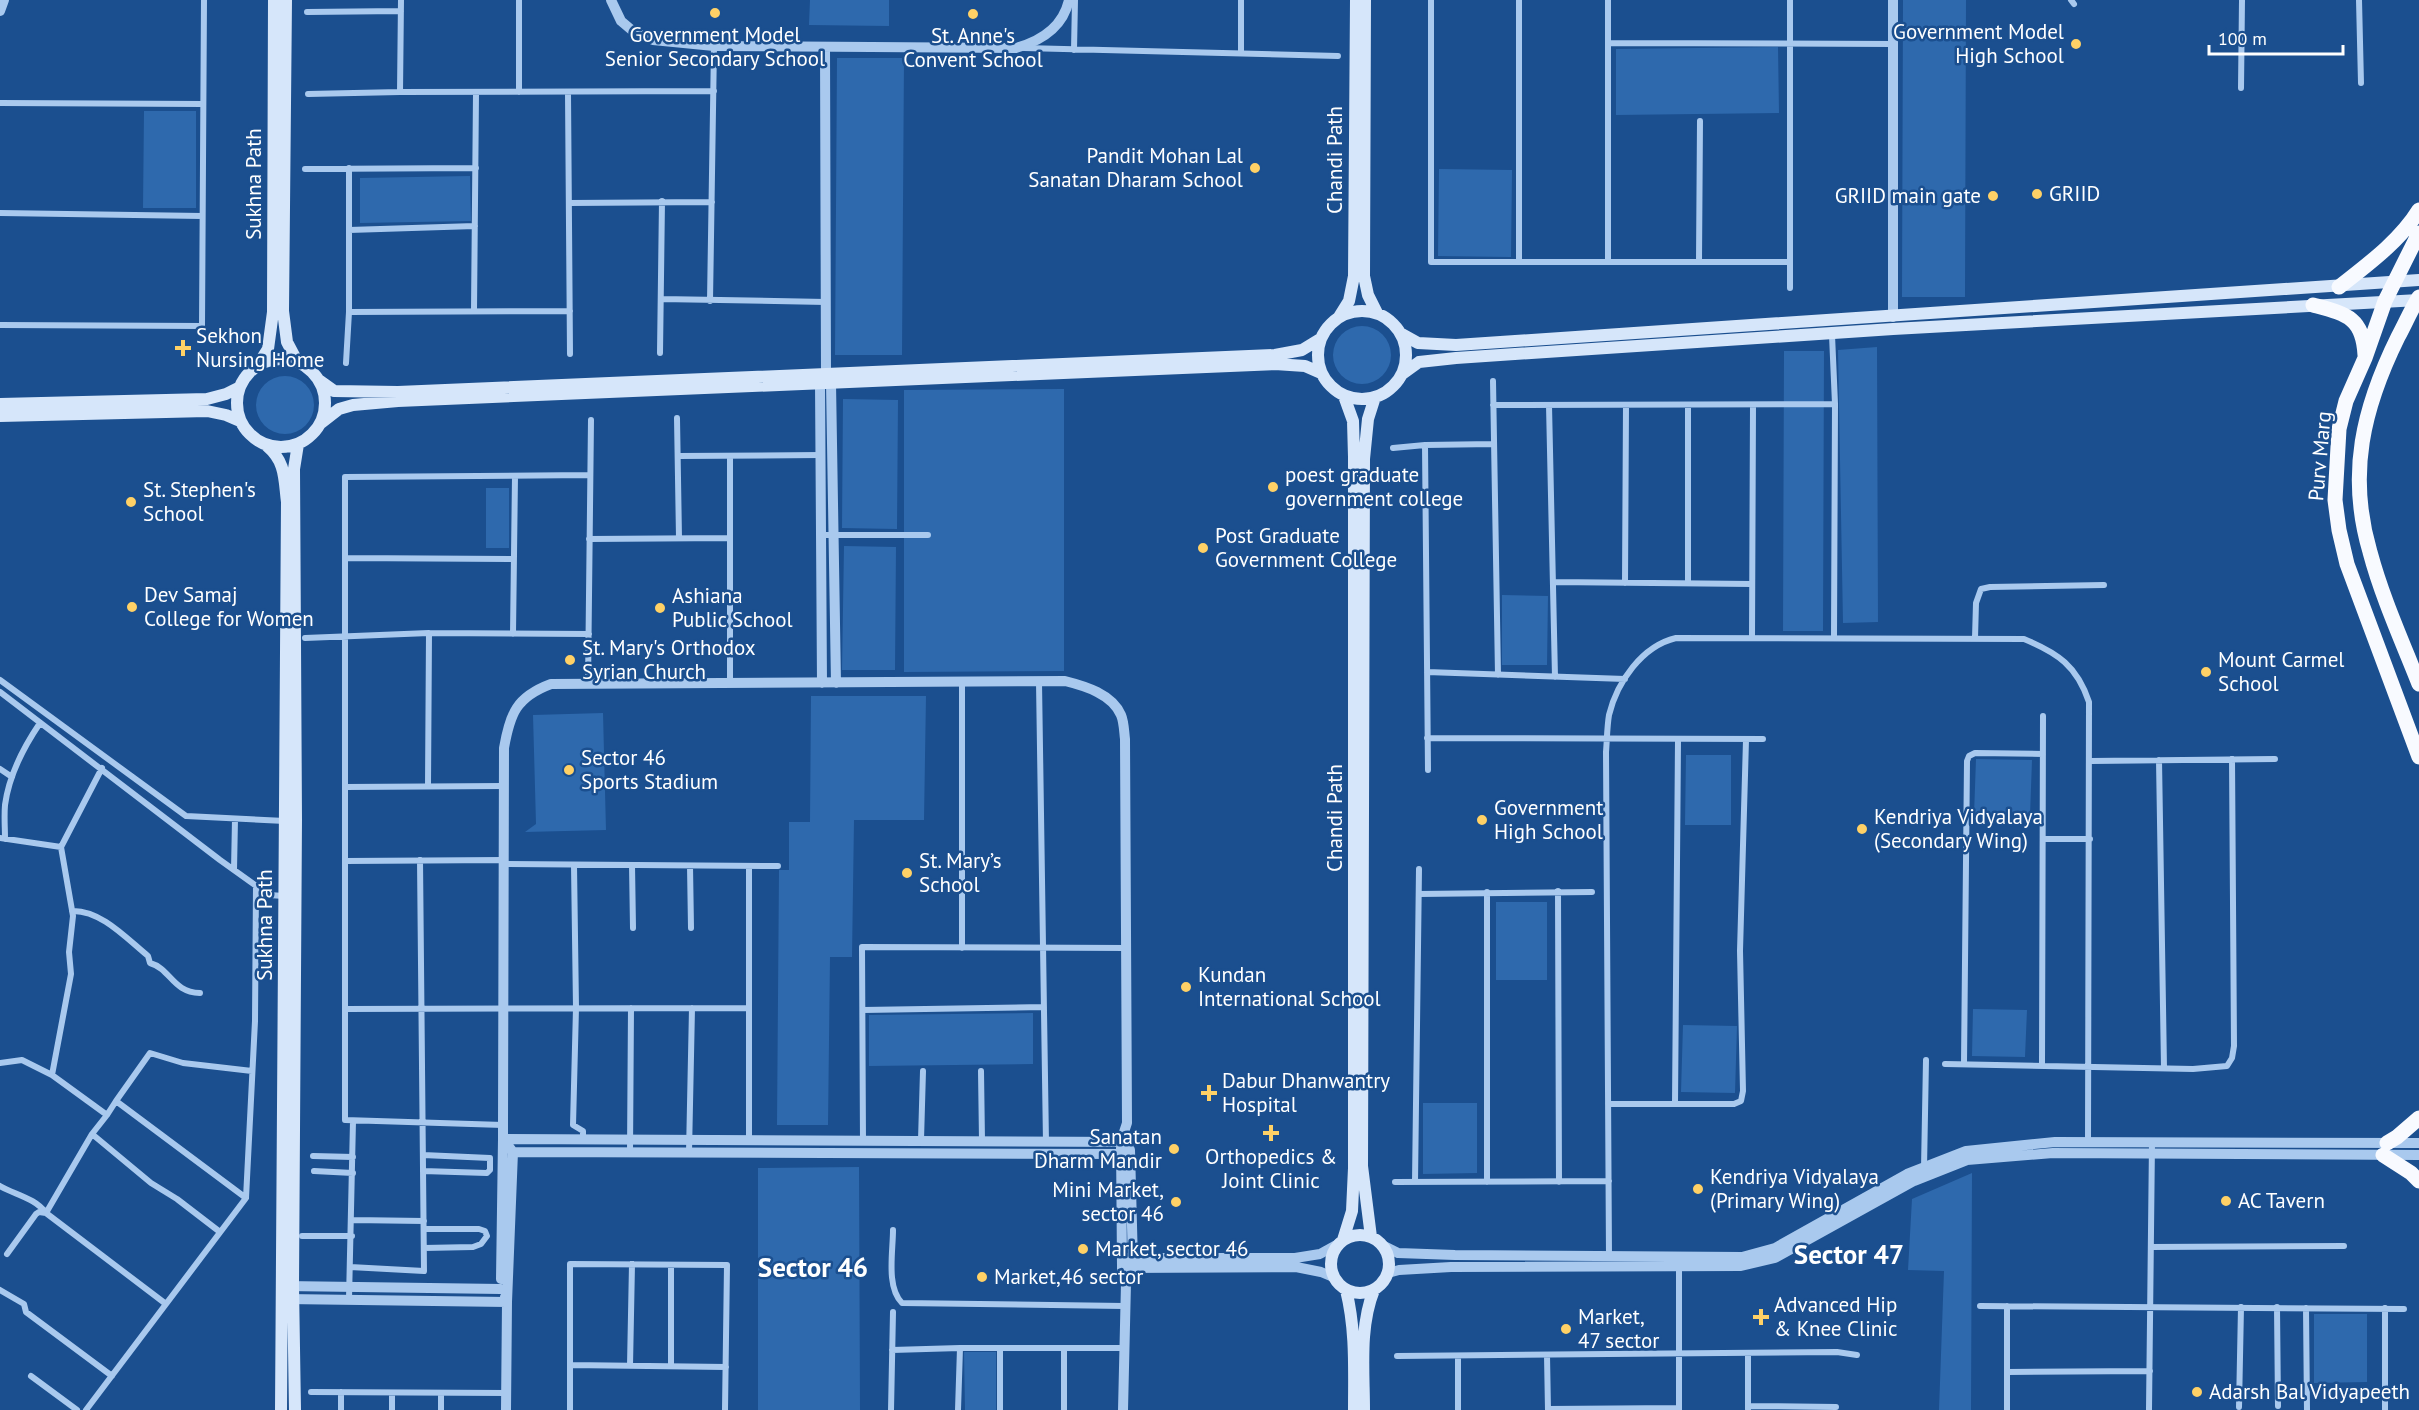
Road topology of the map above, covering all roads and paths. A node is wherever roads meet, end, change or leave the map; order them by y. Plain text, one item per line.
1 (4, 0) edge
2 (204, 0) edge
3 (274, 0) edge
4 (286, 0) edge
5 (401, 0) edge
6 (519, 0) edge
7 (611, 0) edge
8 (1069, 0) edge
9 (1075, 0) edge
10 (1241, 0) edge
11 (1356, 0) edge
12 (1365, 0) edge
13 (1431, 0) edge
14 (1519, 0) edge
15 (1608, 0) edge
16 (1790, 0) edge
17 (1893, 0) edge
18 (2242, 0) edge
19 (2359, 0) edge
20 (0, 11) edge
21 (401, 11) junction
22 (307, 12) dead end
23 (1608, 43) junction
24 (1790, 43) junction
25 (1893, 44) junction
26 (714, 46) junction
27 (825, 47) junction
28 (1016, 48) junction
29 (1074, 50) junction
30 (1241, 53) junction
31 (1338, 56) dead end
32 (2361, 83) dead end
33 (2241, 87) dead end
34 (714, 91) junction
35 (400, 92) junction
36 (519, 92) junction
37 (476, 93) junction
38 (568, 93) junction
39 (308, 94) dead end
40 (0, 103) edge
41 (204, 104) junction
42 (1700, 121) dead end
43 (349, 168) junction
44 (476, 168) junction
45 (305, 169) dead end
46 (662, 201) junction
47 (712, 202) junction
48 (569, 203) junction
49 (2419, 210) edge
50 (0, 213) edge
51 (202, 216) junction
52 (475, 226) junction
53 (349, 230) junction
54 (2419, 233) edge
55 (1519, 262) junction
56 (1608, 262) junction
57 (1699, 262) junction
58 (1790, 262) junction
59 (2419, 280) edge
60 (2395, 282) junction
61 (2339, 287) junction
62 (1790, 288) dead end
63 (661, 299) junction
64 (2418, 299) edge
65 (711, 301) junction
66 (2385, 301) junction
67 (826, 302) junction
68 (2313, 305) junction
69 (474, 311) junction
70 (570, 311) junction
71 (349, 312) junction
72 (1377, 313) junction
73 (1339, 317) junction
74 (1893, 317) junction
75 (0, 325) edge
76 (1400, 333) junction
77 (1832, 335) junction
78 (1320, 339) junction
79 (660, 353) dead end
80 (570, 354) dead end
81 (2365, 358) junction
82 (297, 362) junction
83 (346, 363) dead end
84 (258, 365) junction
85 (1321, 373) junction
86 (1401, 375) junction
87 (826, 380) junction
88 (320, 381) junction
89 (1493, 381) dead end
90 (240, 387) junction
91 (1344, 396) junction
92 (1375, 397) junction
93 (0, 404) edge
94 (1835, 404) junction
95 (1493, 405) junction
96 (1550, 405) junction
97 (1626, 405) junction
98 (1688, 405) junction
99 (1753, 405) junction
100 (0, 416) edge
101 (677, 418) dead end
102 (591, 420) dead end
103 (240, 421) junction
104 (321, 423) junction
105 (298, 444) junction
106 (1494, 444) junction
107 (267, 446) junction
108 (1425, 446) junction
109 (1393, 448) dead end
110 (820, 455) junction
111 (832, 455) junction
112 (678, 456) junction
113 (730, 456) junction
114 (589, 475) junction
115 (515, 476) junction
116 (821, 535) junction
117 (834, 535) junction
118 (928, 535) dead end
119 (679, 538) junction
120 (730, 538) junction
121 (589, 539) junction
122 (345, 558) junction
123 (514, 559) junction
124 (1553, 582) junction
125 (1625, 583) junction
126 (1688, 583) junction
127 (1752, 584) junction
128 (2104, 585) dead end
129 (429, 633) junction
130 (513, 634) junction
131 (589, 634) junction
132 (344, 637) junction
133 (305, 638) dead end
134 (1752, 638) junction
135 (1834, 638) junction
136 (1975, 638) junction
137 (1427, 672) junction
138 (1497, 675) junction
139 (1555, 677) junction
140 (1625, 679) junction
141 (0, 680) edge
142 (962, 682) junction
143 (1039, 682) junction
144 (730, 683) junction
145 (822, 683) junction
146 (836, 683) junction
147 (588, 684) junction
148 (2419, 684) edge
149 (0, 692) edge
150 (2043, 716) dead end
151 (40, 723) junction
152 (1427, 738) junction
153 (1607, 740) junction
154 (1746, 740) junction
155 (1763, 740) dead end
156 (1678, 741) junction
157 (2043, 754) junction
158 (2419, 757) edge
159 (2232, 759) junction
160 (2275, 759) dead end
161 (2159, 760) junction
162 (2091, 761) junction
163 (102, 768) junction
164 (0, 769) edge
165 (1428, 770) dead end
166 (12, 777) junction
167 (428, 786) junction
168 (504, 786) junction
169 (345, 787) junction
170 (235, 819) junction
171 (285, 821) junction
172 (2, 839) edge
173 (2043, 839) junction
174 (2090, 839) junction
175 (61, 847) junction
176 (420, 860) junction
177 (345, 861) junction
178 (504, 862) junction
179 (574, 865) junction
180 (632, 865) junction
181 (690, 866) junction
182 (749, 866) junction
183 (778, 866) dead end
184 (1419, 869) dead end
185 (234, 870) junction
186 (256, 885) junction
187 (1558, 891) junction
188 (1487, 892) junction
189 (1592, 892) dead end
190 (1419, 894) junction
191 (285, 896) junction
192 (72, 911) junction
193 (633, 928) dead end
194 (691, 928) dead end
195 (962, 948) junction
196 (1043, 948) junction
197 (1126, 948) junction
198 (200, 993) dead end
199 (1044, 1007) junction
200 (422, 1008) junction
201 (504, 1008) junction
202 (576, 1008) junction
203 (631, 1008) junction
204 (692, 1008) junction
205 (749, 1008) junction
206 (345, 1009) junction
207 (863, 1010) junction
208 (1926, 1060) dead end
209 (0, 1063) edge
210 (1945, 1064) dead end
211 (1964, 1064) junction
212 (2042, 1065) junction
213 (2088, 1065) junction
214 (2164, 1068) junction
215 (252, 1071) junction
216 (923, 1071) dead end
217 (981, 1071) dead end
218 (52, 1075) junction
219 (116, 1101) junction
220 (1608, 1104) junction
221 (1675, 1104) junction
222 (107, 1115) junction
223 (2419, 1118) edge
224 (353, 1121) junction
225 (423, 1123) junction
226 (502, 1125) junction
227 (92, 1134) junction
228 (503, 1138) junction
229 (630, 1138) junction
230 (584, 1139) junction
231 (689, 1139) junction
232 (749, 1139) junction
233 (863, 1140) junction
234 (921, 1140) junction
235 (982, 1140) junction
236 (1046, 1141) junction
237 (1125, 1141) junction
238 (2152, 1142) junction
239 (2419, 1143) edge
240 (2088, 1147) junction
241 (2385, 1149) junction
242 (513, 1152) junction
243 (630, 1153) junction
244 (689, 1153) junction
245 (749, 1153) junction
246 (863, 1153) junction
247 (1046, 1154) junction
248 (1125, 1154) junction
249 (2152, 1154) junction
250 (423, 1155) junction
251 (2419, 1155) edge
252 (313, 1156) dead end
253 (353, 1157) junction
254 (314, 1171) dead end
255 (423, 1171) junction
256 (1924, 1172) junction
257 (353, 1173) junction
258 (1609, 1181) junction
259 (2419, 1181) edge
260 (1395, 1182) dead end
261 (1415, 1182) junction
262 (1487, 1182) junction
263 (1559, 1182) junction
264 (0, 1186) edge
265 (246, 1198) junction
266 (46, 1213) junction
267 (352, 1220) junction
268 (424, 1221) junction
269 (424, 1229) junction
270 (893, 1230) dead end
271 (220, 1232) junction
272 (302, 1236) dead end
273 (352, 1236) junction
274 (1371, 1237) junction
275 (1340, 1242) junction
276 (1384, 1246) junction
277 (2344, 1246) dead end
278 (2151, 1247) junction
279 (424, 1248) junction
280 (7, 1254) dead end
281 (1609, 1261) junction
282 (1679, 1261) junction
283 (1127, 1263) junction
284 (632, 1264) junction
285 (671, 1265) junction
286 (350, 1267) junction
287 (1388, 1273) junction
288 (1333, 1277) junction
289 (350, 1287) junction
290 (501, 1289) junction
291 (0, 1290) edge
292 (1346, 1290) junction
293 (1374, 1290) junction
294 (287, 1292) junction
295 (349, 1299) junction
296 (507, 1302) junction
297 (166, 1304) junction
298 (1124, 1306) junction
299 (1980, 1306) dead end
300 (2007, 1306) junction
301 (2151, 1306) junction
302 (2241, 1307) junction
303 (2277, 1307) junction
304 (2306, 1308) junction
305 (2385, 1308) junction
306 (2404, 1309) dead end
307 (893, 1312) dead end
308 (960, 1348) junction
309 (1000, 1348) junction
310 (1064, 1348) junction
311 (1123, 1348) junction
312 (892, 1350) junction
313 (1748, 1354) junction
314 (1857, 1354) dead end
315 (1547, 1355) junction
316 (1679, 1355) junction
317 (1396, 1356) dead end
318 (1458, 1356) junction
319 (570, 1365) junction
320 (630, 1366) junction
321 (671, 1366) junction
322 (726, 1367) junction
323 (2007, 1371) junction
324 (2150, 1371) junction
325 (31, 1376) dead end
326 (112, 1376) junction
327 (311, 1392) dead end
328 (341, 1392) junction
329 (507, 1393) junction
330 (392, 1394) junction
331 (441, 1394) junction
332 (2278, 1406) dead end
333 (1836, 1407) dead end
334 (2239, 1407) dead end
335 (1748, 1408) edge
336 (1812, 1408) edge
337 (1548, 1409) edge
338 (1611, 1409) edge
339 (1679, 1409) edge
340 (77, 1410) edge
341 (86, 1410) edge
342 (281, 1410) edge
343 (295, 1410) edge
344 (341, 1410) edge
345 (392, 1410) edge
346 (441, 1410) edge
347 (506, 1410) edge
348 (570, 1410) edge
349 (725, 1410) edge
350 (891, 1410) edge
351 (958, 1410) edge
352 (1000, 1410) edge
353 (1064, 1410) edge
354 (1123, 1410) edge
355 (1354, 1410) edge
356 (1364, 1410) edge
357 (1458, 1410) edge
358 (2007, 1410) edge
359 (2149, 1410) edge
360 (2307, 1410) edge
361 (2385, 1410) edge

1 - 20 street
2 - 41 street
3 - 84 main road, Sukhna Path
4 - 82 main road, Sukhna Path
5 - 21 street
6 - 36 street
7 - 26 street
8 - 28 street
9 - 29 street
10 - 30 street
11 - 73 main road, Chandi Path
12 - 72 main road, Chandi Path
13 - 55 street
14 - 55 street
15 - 23 street
16 - 24 street
17 - 25 street
18 - 33 street
19 - 32 street
21 - 22 street
21 - 35 street
23 - 24 street
23 - 56 street
24 - 25 street
24 - 58 street
25 - 74 street
26 - 27 street
26 - 34 street
27 - 28 street
27 - 67 street
28 - 29 street
29 - 30 street
30 - 31 street
34 - 38 street
34 - 47 street
35 - 37 street
35 - 39 street
36 - 37 street
36 - 38 street
37 - 44 street
38 - 48 street
40 - 41 street
41 - 51 street
42 - 57 street
43 - 44 street
43 - 45 street
43 - 53 street
44 - 52 street
46 - 47 street
46 - 48 street
46 - 63 street
47 - 65 street
48 - 70 street
49 - 61 highway
50 - 51 street
51 - 75 street
52 - 53 street
52 - 69 street
53 - 71 street
54 - 60 highway, Purv Marg
55 - 56 street
56 - 57 street
57 - 58 street
58 - 62 street
59 - 60 main road
60 - 61 main road
60 - 66 highway, Purv Marg
61 - 74 main road
63 - 65 street
63 - 79 street
64 - 66 main road
64 - 148 highway, Purv Marg
65 - 67 street
66 - 68 main road
66 - 81 highway, Purv Marg
67 - 87 street
68 - 77 main road
68 - 81 highway
69 - 70 street
69 - 71 street
70 - 80 street
71 - 83 street
72 - 73 main road
72 - 76 main road
73 - 78 main road
74 - 76 main road
76 - 86 main road
77 - 86 main road
77 - 94 street
78 - 85 main road
78 - 87 main road
81 - 158 highway, Purv Marg
82 - 84 main road
82 - 88 main road
84 - 90 main road
85 - 87 main road
85 - 91 main road
86 - 92 main road
87 - 88 main road
87 - 104 main road
87 - 110 street
87 - 111 street
88 - 104 main road
89 - 95 street
90 - 93 main road
90 - 103 main road
91 - 92 main road
91 - 275 main road, Chandi Path
92 - 274 main road, Chandi Path
94 - 99 street
94 - 135 street
95 - 96 street
95 - 106 street
96 - 97 street
96 - 124 street
97 - 98 street
97 - 125 street
98 - 99 street
98 - 126 street
99 - 127 street
100 - 103 main road
101 - 112 street
102 - 114 street
103 - 107 main road
104 - 105 main road
105 - 107 main road
105 - 294 main road, Sukhna Path
106 - 108 street
106 - 138 street
107 - 171 main road, Sukhna Path
108 - 109 street
108 - 137 street
110 - 111 street
110 - 113 street
110 - 116 street
111 - 117 street
112 - 113 street
112 - 119 street
113 - 120 street
114 - 115 street
114 - 121 street
115 - 122 street
115 - 123 street
116 - 117 street
116 - 145 street
117 - 118 street
117 - 146 street
119 - 120 street
119 - 121 street
120 - 144 street
121 - 131 street
122 - 123 street
122 - 132 street
123 - 130 street
124 - 125 street
124 - 139 street
125 - 126 street
126 - 127 street
127 - 134 street
128 - 136 street
129 - 130 street
129 - 132 street
129 - 167 street
130 - 131 street
131 - 147 street
132 - 133 street
132 - 169 street
134 - 135 street
134 - 140 street
135 - 136 street
136 - 162 street
137 - 138 street
137 - 152 street
138 - 139 street
139 - 140 street
140 - 153 street
141 - 170 street
142 - 143 street
142 - 146 street
142 - 195 street
143 - 196 street
143 - 197 street
144 - 145 street
144 - 147 street
145 - 146 street
147 - 168 street
149 - 151 street
150 - 157 street
151 - 163 street
151 - 166 street
152 - 153 street
152 - 165 street
153 - 156 street
153 - 220 street
154 - 155 street
154 - 156 street
154 - 221 street
156 - 221 street
157 - 173 street
157 - 211 street
159 - 160 street
159 - 161 street
159 - 214 street
161 - 162 street
161 - 214 street
162 - 174 street
163 - 175 street
163 - 185 street
164 - 166 street
166 - 172 street
167 - 168 street
167 - 169 street
168 - 178 street
169 - 177 street
170 - 171 street
170 - 185 street
171 - 191 main road, Sukhna Path
172 - 175 street
173 - 174 street
173 - 212 street
174 - 213 street
175 - 192 street
176 - 177 street
176 - 178 street
176 - 200 street
177 - 206 street
178 - 179 street
178 - 201 street
179 - 180 street
179 - 202 street
180 - 181 street
180 - 193 street
181 - 182 street
181 - 194 street
182 - 183 street
182 - 205 street
184 - 190 street
185 - 186 street
186 - 191 street
186 - 215 street
187 - 188 street
187 - 189 street
187 - 263 street
188 - 190 street
188 - 262 street
190 - 261 street
191 - 294 main road, Sukhna Path
192 - 198 street
192 - 218 street
195 - 196 street
195 - 207 street
196 - 197 street
196 - 199 street
197 - 237 street
199 - 207 street
199 - 236 street
200 - 201 street
200 - 206 street
200 - 225 street
201 - 202 street
201 - 226 street
202 - 203 street
202 - 230 street
203 - 204 street
203 - 229 street
204 - 205 street
204 - 231 street
205 - 232 street
206 - 224 street
207 - 233 street
208 - 256 street
209 - 218 street
210 - 211 street
211 - 212 street
212 - 213 street
213 - 214 street
213 - 240 street
215 - 219 street
215 - 265 street
216 - 234 street
217 - 235 street
218 - 222 street
219 - 222 street
219 - 265 street
220 - 221 street
220 - 258 street
222 - 227 street
223 - 241 highway
224 - 225 street
224 - 253 street
225 - 226 street
225 - 250 street
226 - 228 street
227 - 266 street
227 - 271 street
228 - 230 street
228 - 242 street
228 - 290 street
229 - 230 street
229 - 231 street
229 - 243 street
231 - 232 street
231 - 244 street
232 - 233 street
232 - 245 street
233 - 234 street
233 - 246 street
234 - 235 street
235 - 236 street
236 - 237 street
236 - 247 street
237 - 248 street
238 - 240 street
238 - 241 street
238 - 249 street
239 - 241 street
240 - 249 street
240 - 256 street
241 - 249 street
241 - 251 street
241 - 259 highway
242 - 243 street
242 - 296 street
243 - 244 street
244 - 245 street
245 - 246 street
246 - 247 street
247 - 248 street
248 - 283 street
249 - 278 street
250 - 255 street
250 - 255 street
252 - 253 street
253 - 257 street
254 - 257 street
255 - 268 street
256 - 282 street
257 - 267 street
258 - 263 street
258 - 281 street
260 - 261 street
261 - 262 street
262 - 263 street
264 - 266 street
265 - 271 street
266 - 280 street
266 - 297 street
267 - 268 street
267 - 273 street
268 - 269 street
269 - 279 street
269 - 279 street
270 - 298 street
271 - 297 street
272 - 273 street
273 - 286 street
274 - 275 main road
274 - 276 main road
275 - 283 street
275 - 288 main road
276 - 281 street
276 - 287 main road
277 - 278 street
278 - 301 street
279 - 286 street
281 - 282 street
281 - 287 street
282 - 316 street
283 - 288 street
283 - 298 street
284 - 285 street
284 - 319 street
284 - 320 street
285 - 321 street
285 - 322 street
286 - 289 street
287 - 293 main road
288 - 292 main road
289 - 290 street
289 - 294 street
289 - 295 street
290 - 296 street
291 - 326 street
292 - 293 main road
292 - 355 main road
293 - 356 main road
294 - 295 street
294 - 342 main road, Sukhna Path
294 - 343 main road, Sukhna Path
295 - 296 street
296 - 329 street
297 - 326 street
298 - 311 street
299 - 300 street
300 - 301 street
300 - 323 street
301 - 302 street
301 - 324 street
302 - 303 street
302 - 334 street
303 - 304 street
303 - 332 street
304 - 305 street
304 - 360 street
305 - 306 street
305 - 361 street
307 - 312 street
308 - 309 street
308 - 312 street
308 - 351 street
309 - 310 street
309 - 352 street
310 - 311 street
310 - 353 street
311 - 354 street
312 - 350 street
313 - 314 street
313 - 316 street
313 - 335 street
315 - 316 street
315 - 318 street
315 - 337 street
316 - 339 street
317 - 318 street
318 - 357 street
319 - 320 street
319 - 348 street
320 - 321 street
321 - 322 street
322 - 349 street
323 - 324 street
323 - 358 street
324 - 359 street
325 - 340 street
326 - 341 street
327 - 328 street
328 - 330 street
328 - 344 street
329 - 331 street
329 - 347 street
330 - 331 street
330 - 345 street
331 - 346 street
333 - 336 street
335 - 336 street
337 - 338 street
338 - 339 street

